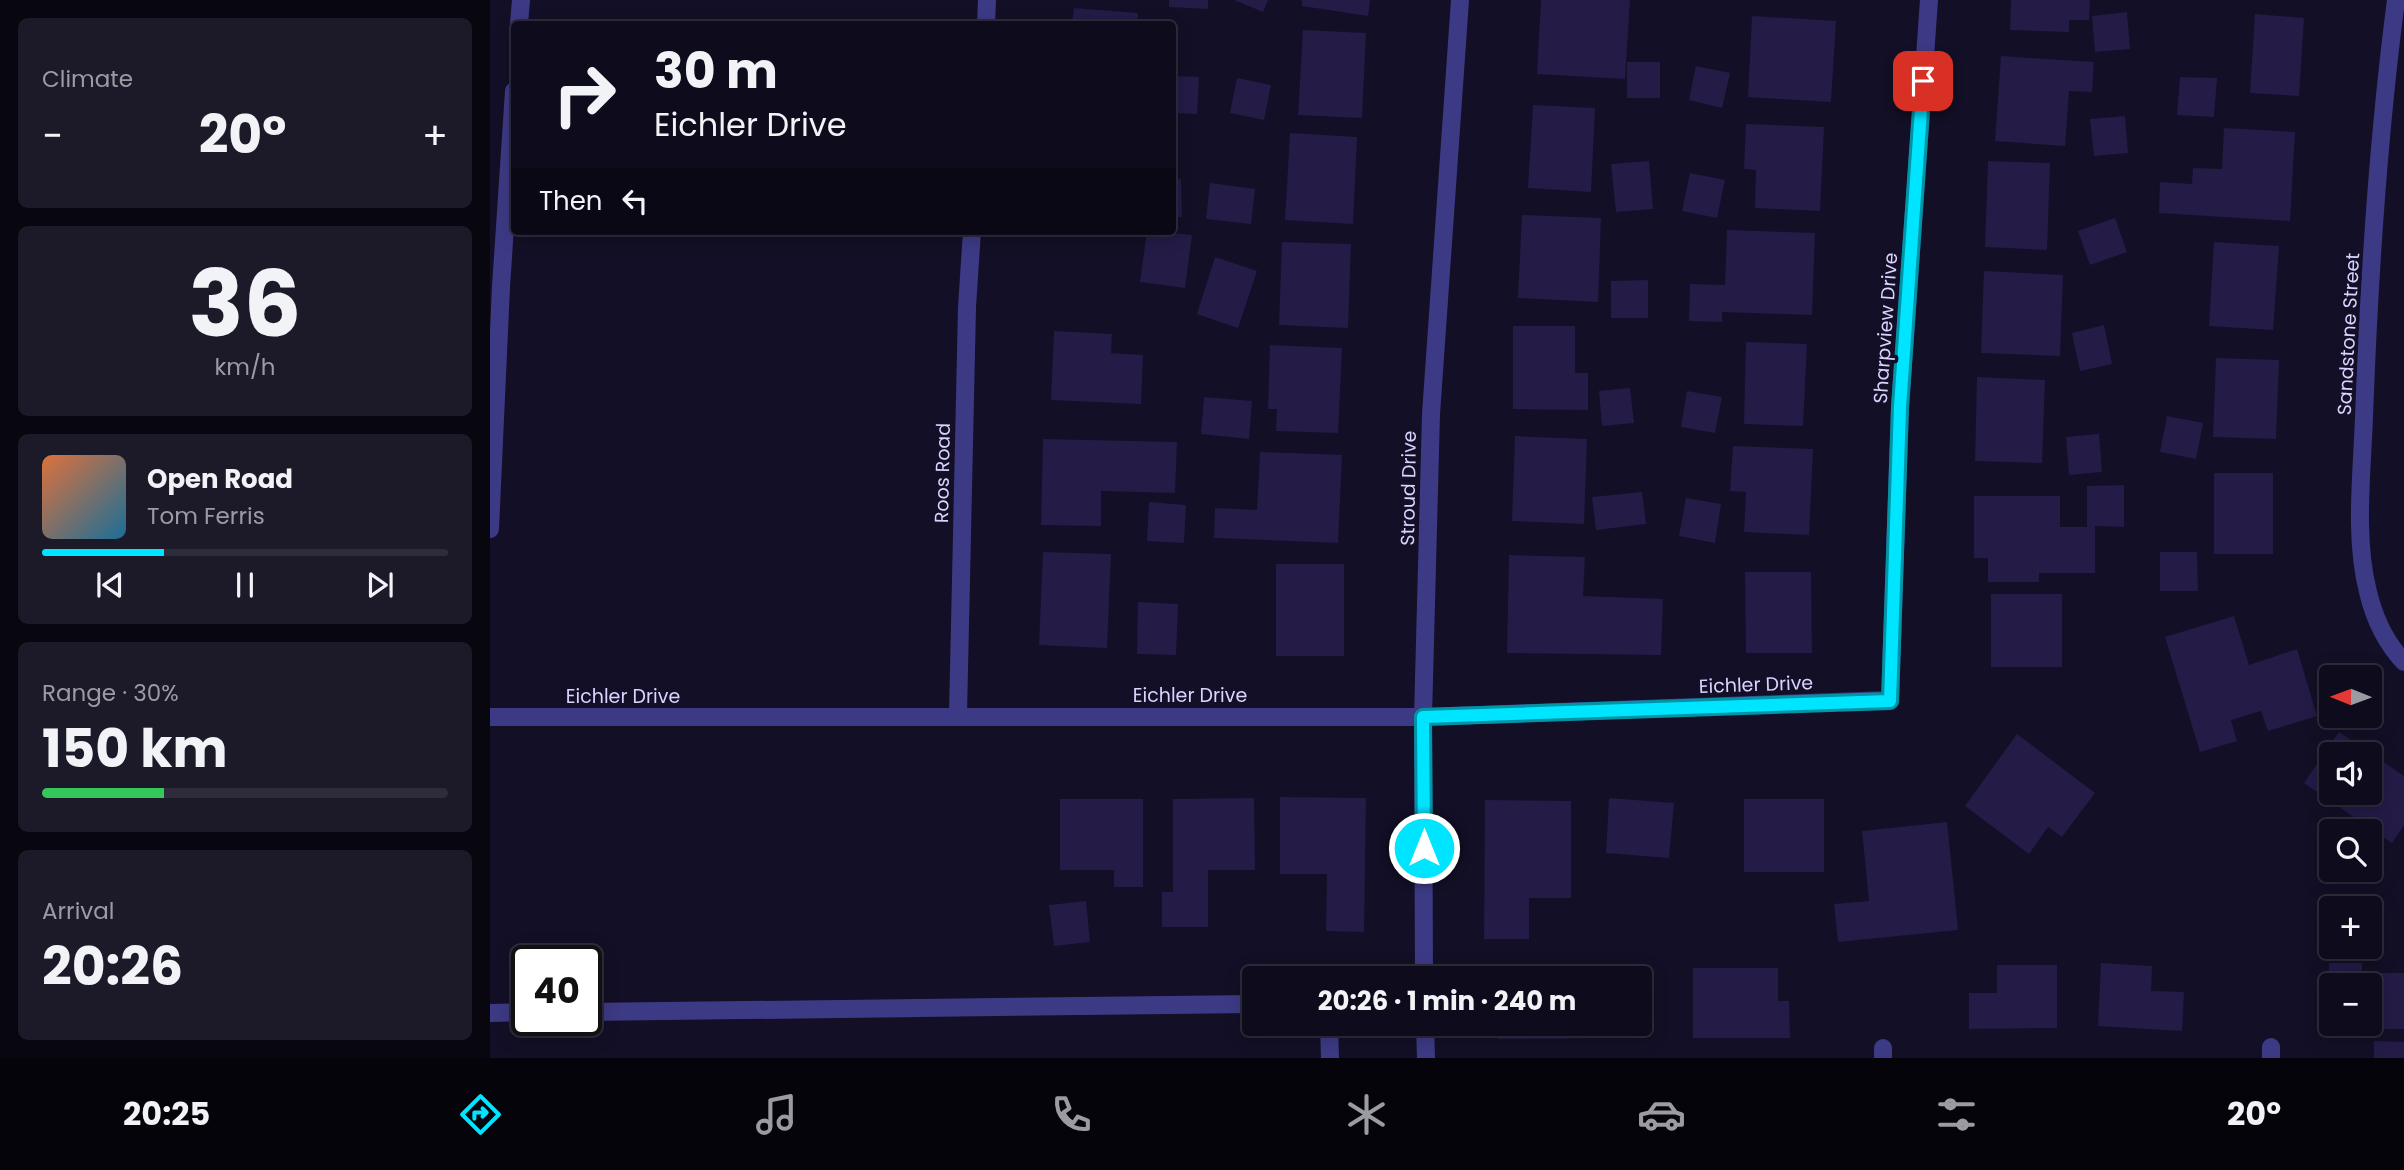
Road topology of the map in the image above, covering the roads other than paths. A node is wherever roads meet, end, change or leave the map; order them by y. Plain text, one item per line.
1 (521, 0) edge
2 (987, 0) edge
3 (1460, 0) edge
4 (1929, 0) edge
5 (2396, 0) edge
6 (519, 21) edge
7 (986, 21) edge
8 (511, 136) edge
9 (972, 235) edge
10 (490, 529) edge
11 (2404, 662) edge
12 (1890, 701) joint
13 (958, 715) junction
14 (490, 717) edge
15 (1423, 717) junction
16 (1424, 966) edge
17 (1242, 1004) edge
18 (511, 1012) edge
19 (602, 1012) edge
20 (490, 1013) edge
21 (1329, 1036) edge
22 (1425, 1036) edge
23 (1330, 1058) edge
24 (1426, 1058) edge

1 - 6 street
2 - 7 street
3 - 15 street, Stroud Drive
4 - 12 street, Sharpview Drive
5 - 11 street, Sandstone Street
8 - 10 street
9 - 13 street, Roos Road
12 - 15 street, Eichler Drive
13 - 14 street, Eichler Drive
13 - 15 street, Eichler Drive
15 - 16 street, Stroud Drive
17 - 19 street
18 - 20 street
21 - 23 street
22 - 24 street

